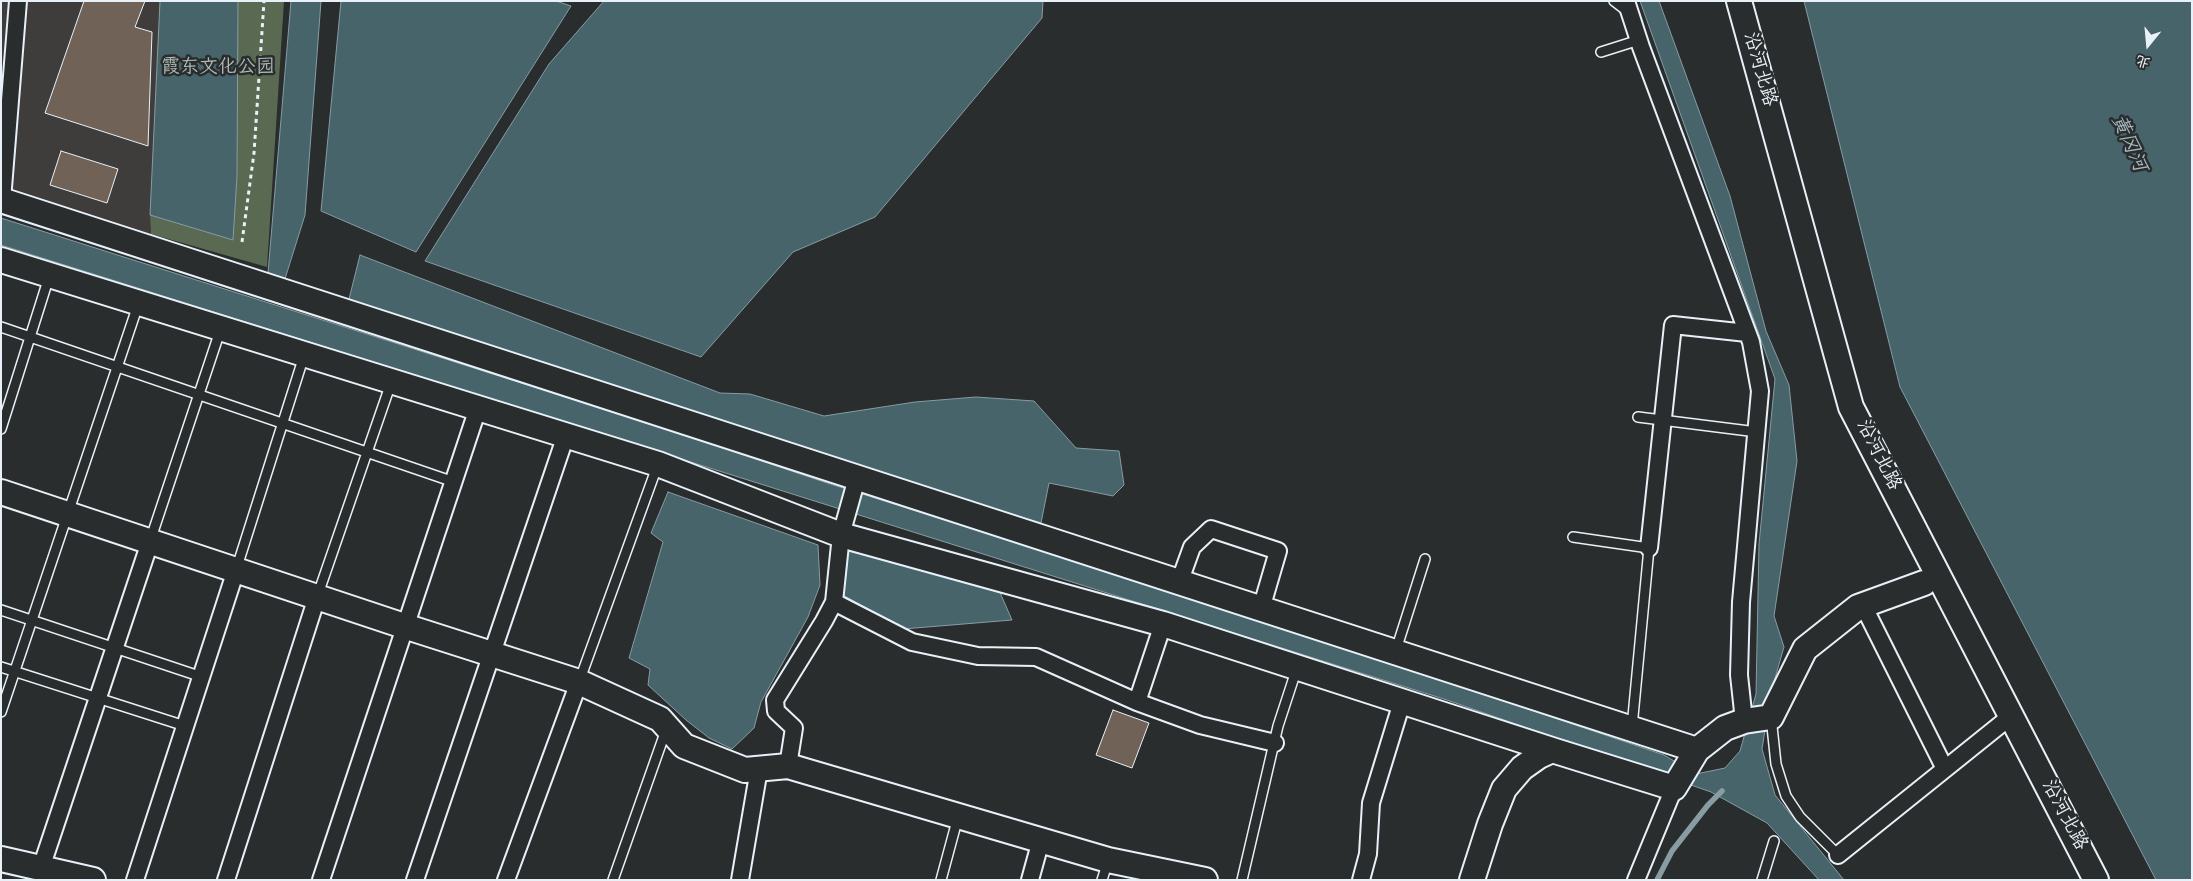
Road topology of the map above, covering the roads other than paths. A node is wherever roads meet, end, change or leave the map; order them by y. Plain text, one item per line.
1 (18, 1) edge
2 (1614, 1) edge
3 (1739, 1) edge
4 (1629, 8) edge
5 (1639, 40) junction
6 (1600, 52) dead end
7 (2, 200) edge
8 (1, 260) edge
9 (49, 274) junction
10 (138, 302) junction
11 (1, 328) edge
12 (221, 328) junction
13 (1747, 333) junction
14 (30, 337) junction
15 (304, 356) junction
16 (117, 367) junction
17 (392, 381) junction
18 (199, 395) junction
19 (478, 408) junction
20 (1638, 417) dead end
21 (283, 424) junction
22 (1, 429) edge
23 (1756, 432) junction
24 (566, 435) junction
25 (367, 452) junction
26 (658, 464) junction
27 (857, 478) junction
28 (454, 482) junction
29 (1, 492) edge
30 (67, 514) junction
31 (841, 535) junction
32 (1573, 537) dead end
33 (150, 542) junction
34 (1649, 548) junction
35 (1425, 559) dead end
36 (236, 570) junction
37 (1179, 583) junction
38 (1924, 583) dead end
39 (317, 598) junction
40 (834, 602) junction
41 (1863, 605) junction
42 (1260, 609) junction
43 (1, 610) edge
44 (1163, 624) junction
45 (404, 626) junction
46 (491, 653) junction
47 (1395, 653) junction
48 (1, 667) edge
49 (1297, 668) junction
50 (202, 677) junction
51 (579, 682) junction
52 (1137, 702) junction
53 (1402, 702) junction
54 (1, 712) edge
55 (2011, 716) junction
56 (1771, 717) junction
57 (1744, 721) junction
58 (185, 726) junction
59 (667, 727) junction
60 (1632, 729) junction
61 (1275, 743) junction
62 (1552, 750) junction
63 (1697, 750) junction
64 (788, 766) junction
65 (759, 769) junction
66 (1945, 769) junction
67 (1674, 788) junction
68 (958, 816) junction
69 (1041, 840) junction
70 (1774, 841) dead end
71 (1838, 855) joint
72 (1, 859) edge
73 (41, 868) junction
74 (1105, 870) edge
75 (93, 880) edge
76 (135, 880) edge
77 (226, 880) edge
78 (321, 880) edge
79 (415, 880) edge
80 (506, 880) edge
81 (613, 880) edge
82 (740, 880) edge
83 (941, 880) edge
84 (1030, 880) edge
85 (1205, 880) edge
86 (1242, 880) edge
87 (1361, 880) edge
88 (1472, 880) edge
89 (1636, 880) edge
90 (1762, 880) edge
91 (2096, 880) edge

1 - 7 street
2 - 4 lane
3 - 55 street, 沿河北路
4 - 5 street
5 - 6 lane
5 - 13 street
7 - 27 street
8 - 9 street
9 - 10 street
9 - 14 lane
10 - 12 street
10 - 16 lane
11 - 14 lane
12 - 15 street
12 - 18 lane
13 - 23 street
13 - 34 street
14 - 16 lane
14 - 22 lane
15 - 17 street
15 - 21 lane
16 - 18 lane
16 - 30 lane
17 - 19 street
17 - 25 lane
18 - 21 lane
18 - 33 lane
19 - 24 street
19 - 28 street
20 - 23 lane
21 - 25 lane
21 - 36 lane
23 - 57 street
24 - 26 street
24 - 46 street
25 - 28 lane
25 - 39 lane
26 - 31 street
26 - 51 lane
27 - 31 street
27 - 37 street
28 - 45 street
29 - 30 street
30 - 33 street
30 - 54 lane
31 - 40 street
31 - 44 street
32 - 34 lane
33 - 36 street
33 - 73 street
34 - 60 lane
35 - 47 lane
36 - 39 street
36 - 50 street
37 - 42 street
37 - 42 street
38 - 41 street
39 - 45 street
39 - 77 street
40 - 52 street
40 - 64 street
41 - 56 street
41 - 66 street
42 - 47 street
43 - 50 lane
44 - 49 street
44 - 52 street
45 - 46 street
45 - 78 street
46 - 51 street
46 - 79 street
47 - 60 street
48 - 58 lane
49 - 53 street
49 - 61 lane
50 - 58 street
51 - 59 street
51 - 80 street
52 - 61 street
53 - 62 street
53 - 87 street
55 - 66 street
55 - 91 street, 沿河北路
56 - 57 street
56 - 71 lane
57 - 63 street
58 - 76 street
59 - 65 street
59 - 81 lane
60 - 63 street
61 - 86 lane
62 - 67 street
62 - 88 street
63 - 67 street
64 - 65 street
64 - 68 street
65 - 82 street
66 - 71 street
67 - 89 street
68 - 69 street
68 - 83 lane
69 - 74 street
69 - 84 street
70 - 90 lane
72 - 73 street
73 - 75 street
74 - 85 street

